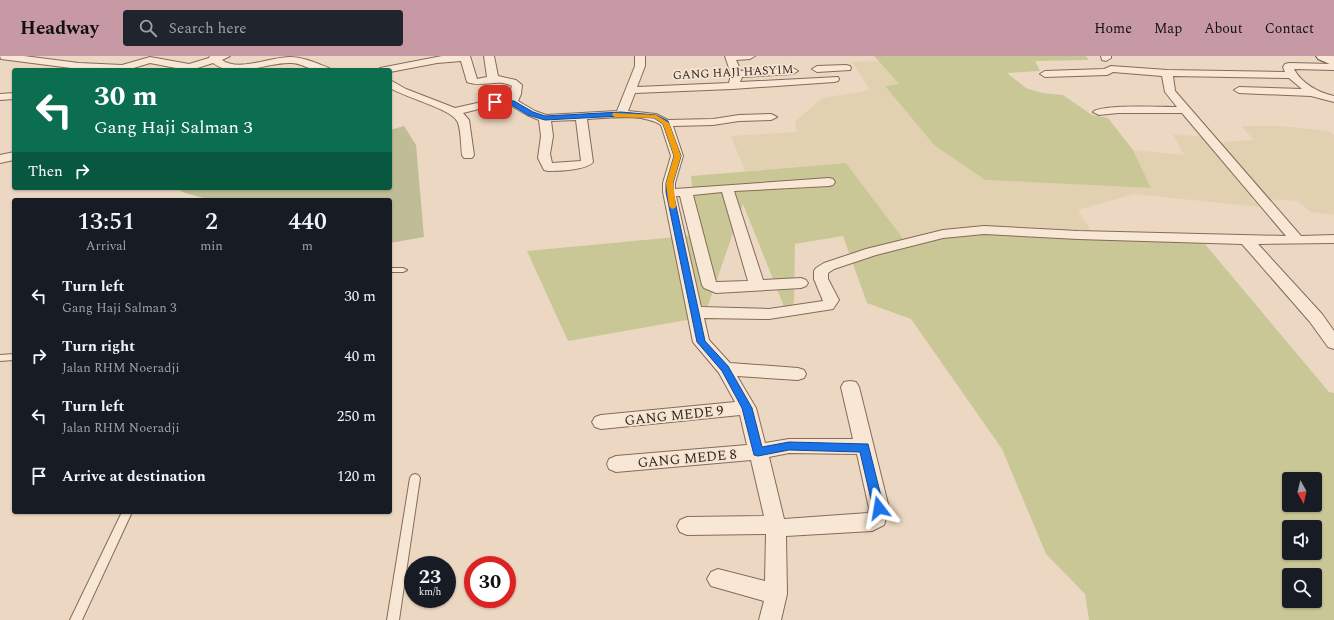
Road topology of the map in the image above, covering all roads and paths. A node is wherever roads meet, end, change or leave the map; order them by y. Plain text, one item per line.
1 (1, 56) edge
2 (40, 56) edge
3 (226, 56) edge
4 (386, 56) edge
5 (489, 56) edge
6 (640, 56) edge
7 (750, 56) edge
8 (1323, 56) edge
9 (465, 57) edge
10 (730, 57) edge
11 (215, 58) edge
12 (27, 60) junction
13 (1334, 62) edge
14 (1334, 66) edge
15 (123, 68) edge
16 (123, 68) edge
17 (181, 68) edge
18 (188, 68) edge
19 (232, 68) edge
20 (232, 68) edge
21 (320, 68) edge
22 (388, 68) edge
23 (392, 68) edge
24 (846, 68) dead end
25 (1167, 72) junction
26 (1195, 73) junction
27 (737, 74) junction
28 (1045, 74) dead end
29 (1292, 76) junction
30 (834, 79) dead end
31 (493, 80) junction
32 (392, 84) edge
33 (1205, 84) dead end
34 (732, 86) junction
35 (632, 90) junction
36 (1239, 90) dead end
37 (402, 91) junction
38 (1310, 92) junction
39 (392, 94) edge
40 (12, 96) edge
41 (0, 97) edge
42 (1334, 99) edge
43 (512, 102) junction
44 (1186, 110) junction
45 (454, 111) junction
46 (1099, 112) dead end
47 (621, 114) junction
48 (581, 117) junction
49 (771, 117) dead end
50 (545, 118) junction
51 (666, 123) junction
52 (468, 155) dead end
53 (12, 156) edge
54 (0, 159) edge
55 (12, 162) edge
56 (0, 165) edge
57 (829, 182) dead end
58 (675, 186) junction
59 (727, 188) junction
60 (1334, 239) edge
61 (1246, 240) junction
62 (1297, 240) junction
63 (392, 270) edge
64 (403, 270) dead end
65 (801, 283) dead end
66 (757, 285) junction
67 (695, 312) junction
68 (1334, 343) edge
69 (12, 357) edge
70 (0, 358) edge
71 (725, 369) junction
72 (798, 374) dead end
73 (850, 387) dead end
74 (747, 408) junction
75 (601, 422) dead end
76 (864, 447) junction
77 (758, 452) junction
78 (616, 464) dead end
79 (415, 478) dead end
80 (126, 514) edge
81 (687, 526) dead end
82 (776, 527) junction
83 (718, 579) dead end
84 (776, 594) junction
85 (76, 620) edge
86 (393, 620) edge
87 (770, 620) edge

1 - 12 street
2 - 12 street
3 - 11 street
4 - 22 street
5 - 31 street
6 - 35 street
7 - 10 street
8 - 13 street
9 - 23 street
9 - 31 street
10 - 27 street
11 - 18 street
11 - 19 street
12 - 15 street
14 - 29 street
16 - 17 street
20 - 21 street
24 - 27 street
25 - 26 street
25 - 28 street
25 - 44 street
26 - 29 street
26 - 33 street
27 - 34 street
29 - 38 street
30 - 34 street, GANG HAJI HASYIM
31 - 43 street
32 - 37 street
34 - 35 street, GANG HAJI HASYIM
35 - 47 street
36 - 38 street
37 - 39 street
37 - 45 street
38 - 42 street
40 - 41 street
43 - 45 street
43 - 50 street
44 - 46 street
44 - 62 street
45 - 52 street
47 - 48 street
47 - 51 street
48 - 50 street
48 - 50 street
49 - 51 street
51 - 58 street
53 - 54 street
55 - 56 street
57 - 59 street
58 - 59 street
58 - 66 street
58 - 67 street
59 - 66 street
60 - 62 street
61 - 62 street
61 - 67 street
61 - 68 street
63 - 64 lane
65 - 66 street
67 - 71 street
69 - 70 lane
71 - 72 street
71 - 74 street
73 - 76 street
74 - 75 street, GANG MEDE 9
74 - 77 street
76 - 77 street, GANG MEDE 8
76 - 82 street
77 - 78 street, GANG MEDE 8
77 - 82 street
79 - 86 lane
80 - 85 lane
81 - 82 street
82 - 84 street
83 - 84 street
84 - 87 street

